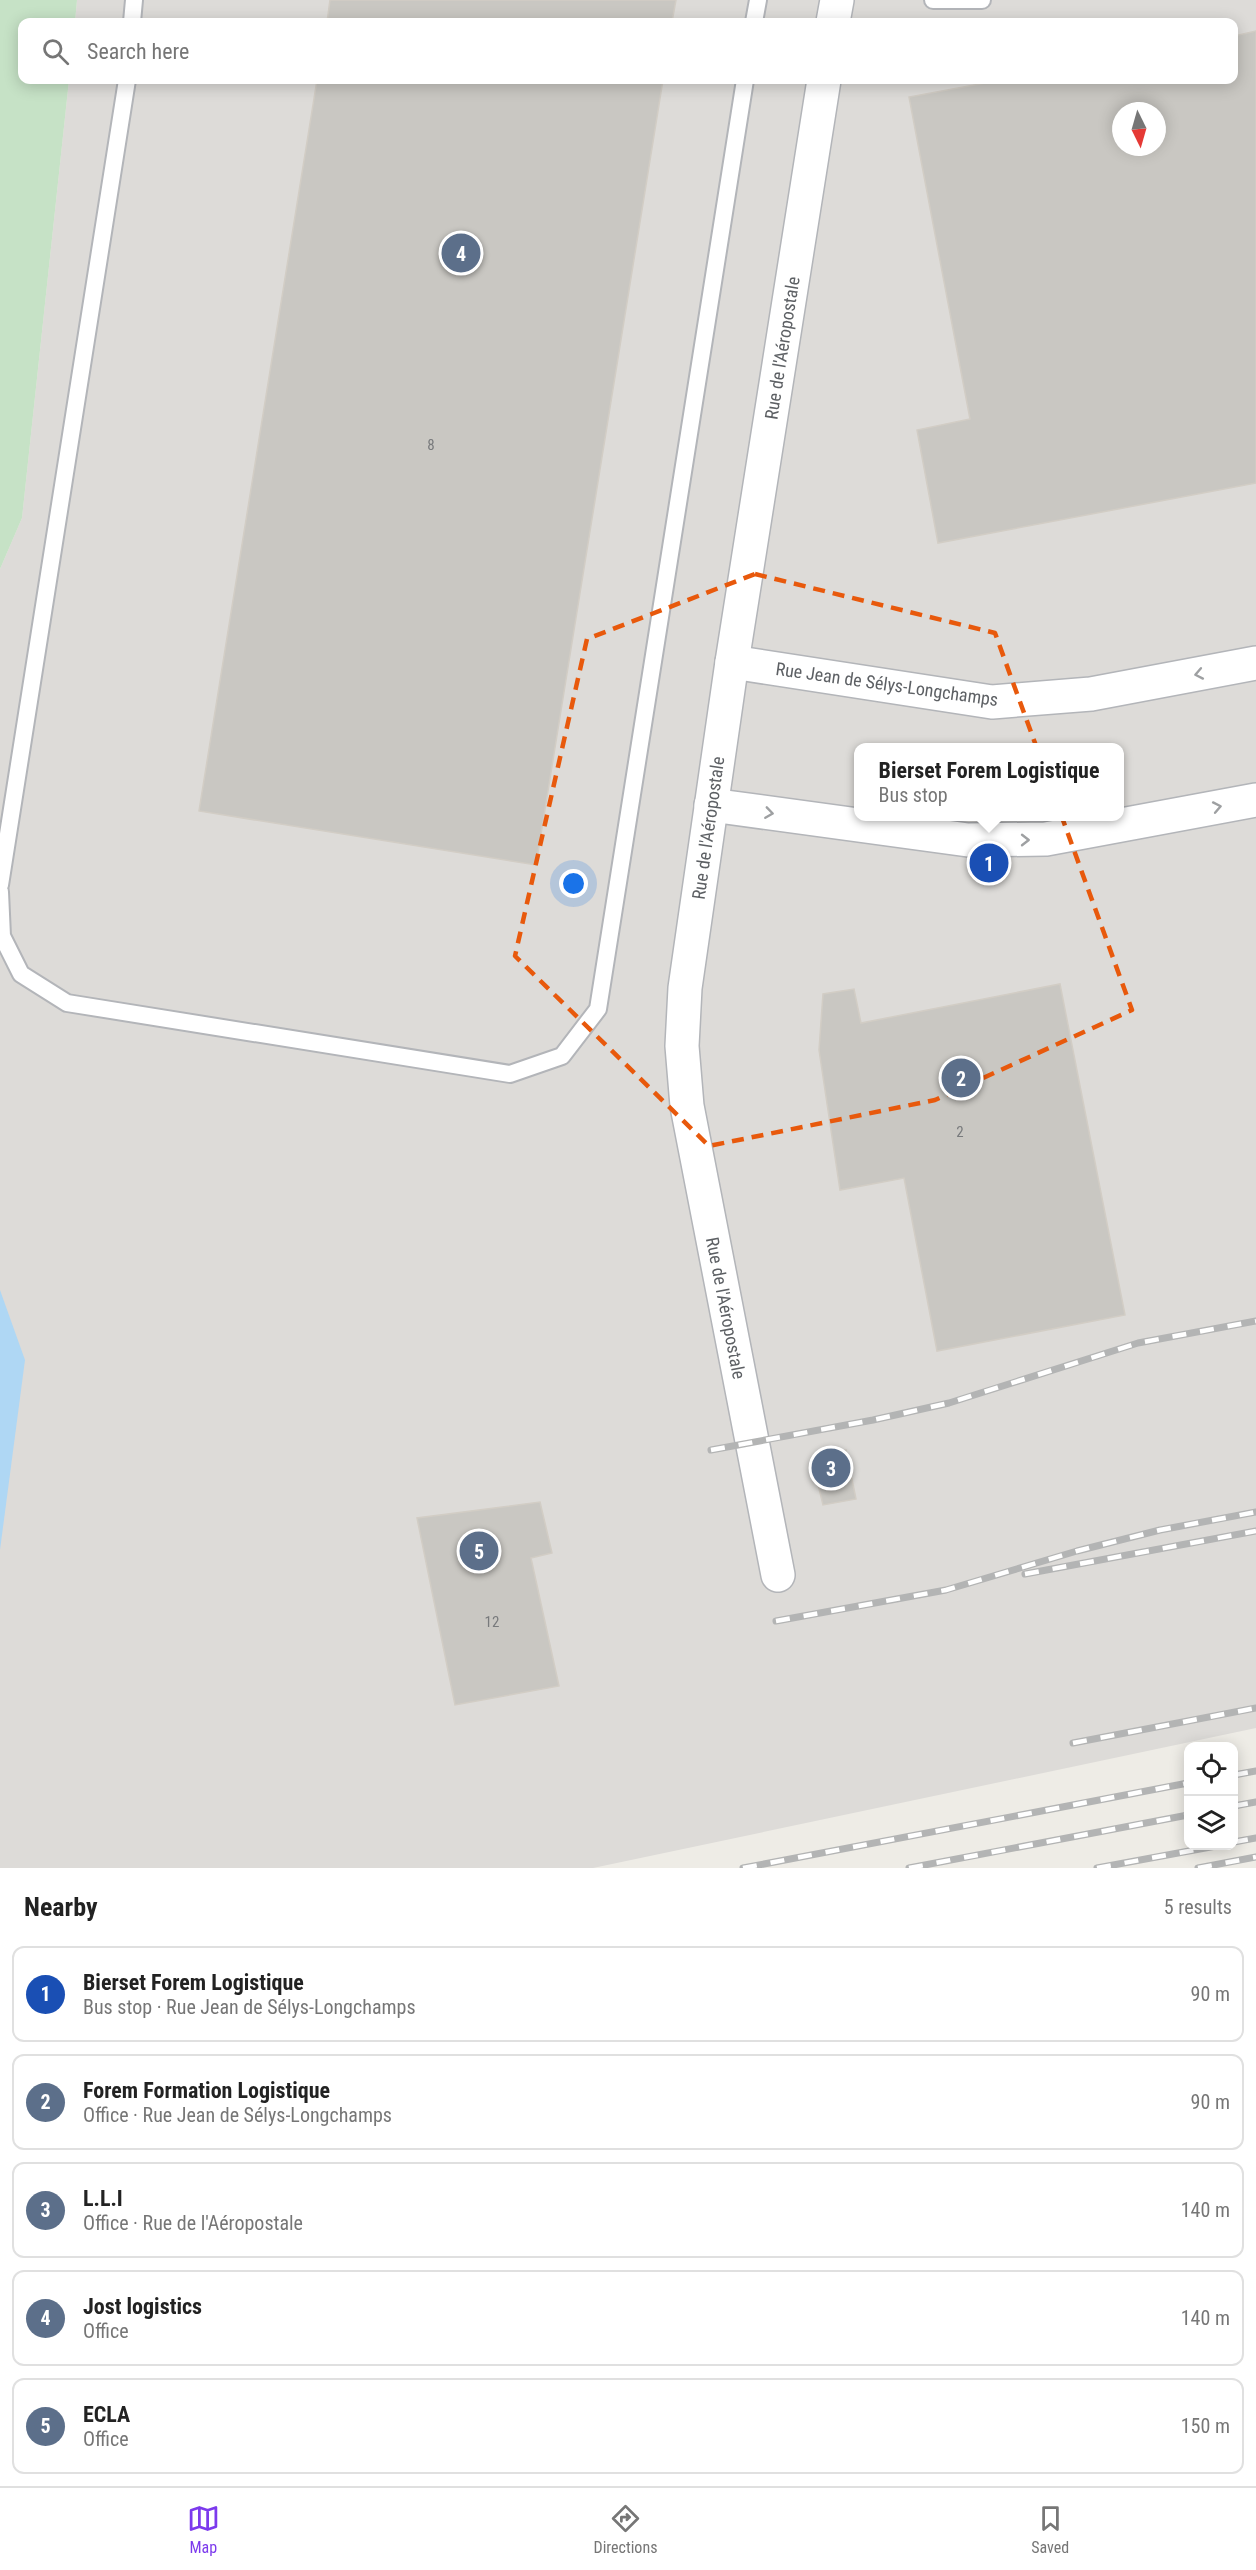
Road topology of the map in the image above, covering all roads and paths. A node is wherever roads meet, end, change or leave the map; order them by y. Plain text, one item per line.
1 (134, 0) edge
2 (758, 0) edge
3 (837, 0) edge
4 (933, 0) edge
5 (982, 0) edge
6 (132, 18) edge
7 (755, 18) edge
8 (834, 18) edge
9 (126, 84) edge
10 (744, 84) edge
11 (823, 84) edge
12 (732, 662) junction
13 (1256, 663) edge
14 (1256, 800) edge
15 (711, 805) junction
16 (0, 885) edge
17 (0, 892) edge
18 (778, 1575) dead end

1 - 6 lane
2 - 7 lane
3 - 8 street
4 - 5 lane
9 - 16 lane
10 - 17 lane
11 - 12 street, Rue de l'Aéropostale
13 -> 12 street, Rue Jean de Sélys-Longchamps
12 - 15 street, Rue de l'Aéropostale
15 -> 14 street
15 - 18 street, Rue de l'Aéropostale

